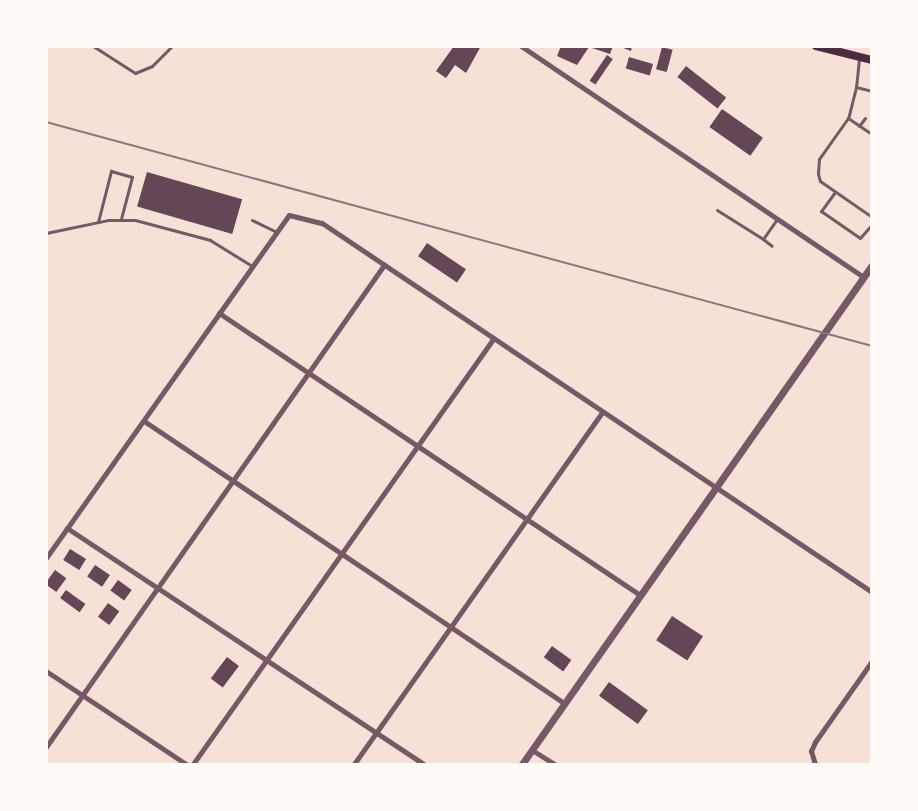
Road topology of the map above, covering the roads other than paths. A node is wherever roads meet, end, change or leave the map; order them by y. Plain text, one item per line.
1 (93, 46) edge
2 (164, 46) edge
3 (521, 46) edge
4 (816, 46) edge
5 (170, 48) edge
6 (860, 57) junction
7 (872, 60) edge
8 (856, 87) junction
9 (872, 91) edge
10 (848, 118) junction
11 (865, 118) dead end
12 (859, 126) junction
13 (871, 134) edge
14 (835, 192) junction
15 (717, 210) dead end
16 (872, 217) edge
17 (121, 219) junction
18 (777, 219) junction
19 (252, 220) dead end
20 (98, 222) junction
21 (872, 224) edge
22 (277, 231) junction
23 (46, 233) edge
24 (763, 239) junction
25 (772, 246) dead end
26 (384, 265) junction
27 (872, 265) edge
28 (252, 266) junction
29 (864, 277) junction
30 (219, 313) junction
31 (493, 339) junction
32 (308, 373) junction
33 (602, 412) junction
34 (144, 421) junction
35 (419, 446) junction
36 (235, 480) junction
37 (715, 487) junction
38 (526, 519) junction
39 (68, 528) junction
40 (343, 552) junction
41 (46, 558) edge
42 (158, 589) junction
43 (872, 592) edge
44 (640, 596) junction
45 (452, 626) junction
46 (267, 661) junction
47 (872, 661) edge
48 (46, 671) edge
49 (83, 696) junction
50 (564, 703) junction
51 (376, 733) junction
52 (46, 747) edge
53 (532, 750) junction
54 (186, 765) edge
55 (193, 765) edge
56 (354, 765) edge
57 (423, 765) edge
58 (522, 765) edge
59 (554, 765) edge
60 (815, 765) edge

1 - 5 lane
2 - 5 lane
3 - 18 street
4 - 6 main road
6 - 7 main road
6 - 8 lane
8 - 9 lane
8 - 10 lane
10 - 12 lane
10 - 14 lane
11 - 12 lane
12 - 13 lane
14 - 16 lane
14 - 21 lane
15 - 24 lane
17 - 20 lane
17 - 20 lane
17 - 28 lane
18 - 24 lane
18 - 29 street
19 - 22 lane
20 - 23 lane
22 - 26 street
22 - 28 street
24 - 25 lane
26 - 31 street
26 - 32 street
27 - 29 street
28 - 30 street
29 - 37 street
30 - 32 street
30 - 34 street
31 - 33 street
31 - 35 street
32 - 35 street
32 - 36 street
33 - 37 street
33 - 38 street
34 - 36 street
34 - 39 street
35 - 38 street
35 - 40 street
36 - 40 street
36 - 42 street
37 - 43 street
37 - 44 street
38 - 44 street
38 - 45 street
39 - 41 street
39 - 42 street
40 - 45 street
40 - 46 street
42 - 46 street
42 - 49 street
44 - 50 street
45 - 50 street
45 - 51 street
46 - 51 street
46 - 55 street
47 - 60 street
48 - 49 street
49 - 52 street
49 - 54 street
50 - 53 street
51 - 56 street
51 - 57 street
53 - 58 street
53 - 59 street

